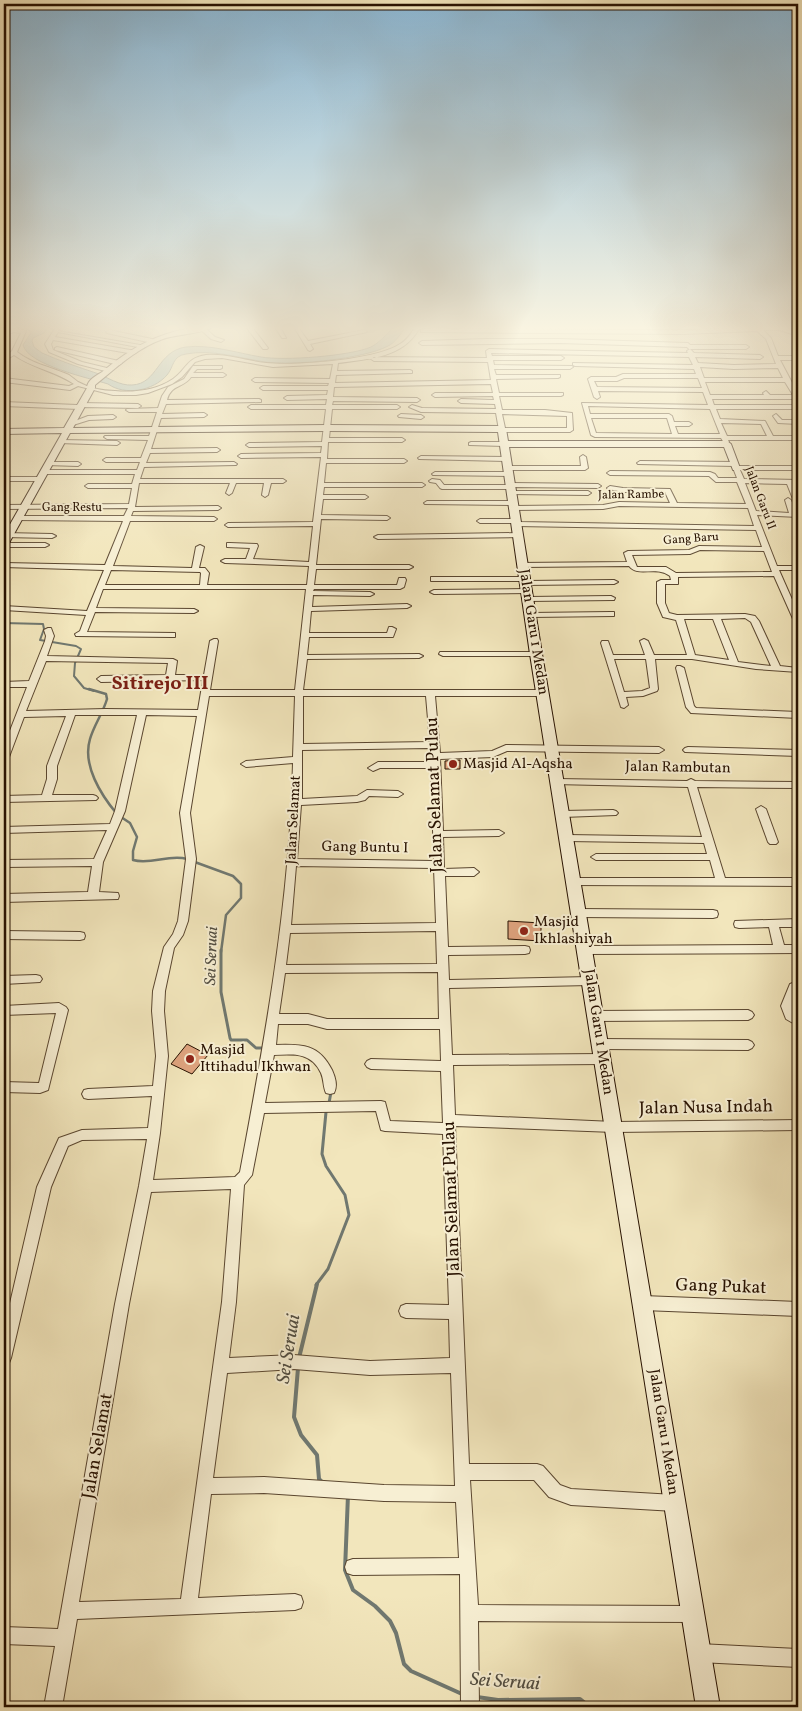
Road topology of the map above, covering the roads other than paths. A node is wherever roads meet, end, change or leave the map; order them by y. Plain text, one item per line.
1 (712, 406) edge
2 (57, 407) edge
3 (113, 407) edge
4 (162, 407) edge
5 (251, 407) dead end
6 (277, 407) joint
7 (396, 407) dead end
8 (498, 407) edge
9 (587, 407) edge
10 (785, 407) edge
11 (798, 407) edge
12 (79, 408) junction
13 (329, 408) junction
14 (412, 408) dead end
15 (108, 410) dead end
16 (4, 411) edge
17 (499, 412) junction
18 (160, 413) junction
19 (421, 413) junction
20 (204, 415) dead end
21 (401, 416) dead end
22 (588, 416) junction
23 (776, 416) dead end
24 (113, 417) dead end
25 (718, 421) junction
26 (798, 422) edge
27 (671, 424) junction
28 (689, 424) dead end
29 (69, 428) junction
30 (327, 428) junction
31 (420, 428) junction
32 (4, 431) edge
33 (154, 434) junction
34 (676, 435) junction
35 (99, 436) dead end
36 (771, 438) junction
37 (798, 438) edge
38 (642, 439) junction
39 (725, 439) junction
40 (402, 440) dead end
41 (326, 442) junction
42 (117, 443) dead end
43 (60, 444) junction
44 (471, 444) dead end
45 (249, 445) dead end
46 (110, 447) dead end
47 (217, 450) dead end
48 (147, 451) junction
49 (241, 456) dead end
50 (583, 457) dead end
51 (325, 458) junction
52 (422, 458) dead end
53 (106, 460) dead end
54 (385, 461) junction
55 (404, 461) dead end
56 (640, 463) dead end
57 (78, 464) dead end
58 (234, 464) dead end
59 (141, 466) junction
60 (735, 466) junction
61 (478, 468) dead end
62 (798, 468) edge
63 (385, 470) dead end
64 (44, 471) junction
65 (435, 474) dead end
66 (610, 474) dead end
67 (4, 479) edge
68 (234, 480) junction
69 (740, 480) junction
70 (268, 481) junction
71 (282, 481) dead end
72 (422, 481) dead end
73 (432, 481) dead end
74 (789, 481) junction
75 (322, 482) junction
76 (510, 482) junction
77 (798, 482) edge
78 (135, 484) junction
79 (88, 486) dead end
80 (598, 486) dead end
81 (610, 488) dead end
82 (228, 493) dead end
83 (588, 493) dead end
84 (266, 495) dead end
85 (321, 497) junction
86 (365, 497) dead end
87 (796, 499) dead end
88 (788, 500) dead end
89 (427, 503) dead end
90 (674, 505) junction
91 (4, 507) edge
92 (24, 507) junction
93 (131, 508) junction
94 (218, 508) dead end
95 (751, 510) junction
96 (795, 512) edge
97 (387, 518) dead end
98 (214, 519) dead end
99 (126, 520) junction
100 (318, 521) junction
101 (480, 521) dead end
102 (228, 525) dead end
103 (758, 528) junction
104 (8, 532) edge
105 (52, 536) dead end
106 (378, 537) dead end
107 (45, 545) dead end
108 (230, 546) dead end
109 (200, 547) dead end
110 (766, 549) junction
111 (225, 561) dead end
112 (249, 562) junction
113 (631, 564) junction
114 (4, 565) edge
115 (312, 566) junction
116 (409, 567) dead end
117 (108, 568) junction
118 (194, 570) junction
119 (798, 570) edge
120 (775, 571) junction
121 (674, 575) junction
122 (434, 579) dead end
123 (402, 580) dead end
124 (614, 582) dead end
125 (101, 587) junction
126 (203, 587) junction
127 (310, 589) junction
128 (526, 589) junction
129 (434, 592) dead end
130 (370, 594) dead end
131 (610, 598) dead end
132 (407, 606) dead end
133 (4, 608) edge
134 (309, 609) junction
135 (194, 611) dead end
136 (90, 612) junction
137 (610, 614) dead end
138 (716, 616) junction
139 (679, 618) junction
140 (798, 621) edge
141 (392, 629) dead end
142 (48, 630) dead end
143 (172, 635) dead end
144 (306, 635) junction
145 (214, 641) dead end
146 (644, 641) dead end
147 (605, 643) dead end
148 (443, 654) dead end
149 (536, 654) junction
150 (419, 656) dead end
151 (650, 656) junction
152 (304, 657) junction
153 (610, 657) junction
154 (692, 657) junction
155 (42, 658) junction
156 (734, 663) junction
157 (680, 668) dead end
158 (777, 669) junction
159 (798, 670) edge
160 (209, 677) junction
161 (170, 678) junction
162 (101, 679) dead end
163 (4, 684) edge
164 (33, 684) junction
165 (299, 692) junction
166 (430, 692) junction
167 (206, 693) junction
168 (543, 693) junction
169 (621, 695) junction
170 (624, 705) dead end
171 (142, 712) junction
172 (71, 713) junction
173 (202, 713) junction
174 (22, 714) junction
175 (798, 716) edge
176 (298, 747) junction
177 (552, 748) junction
178 (659, 750) dead end
179 (688, 750) dead end
180 (798, 753) edge
181 (435, 755) junction
182 (4, 757) edge
183 (297, 760) junction
184 (246, 764) dead end
185 (373, 768) dead end
186 (557, 782) junction
187 (691, 782) junction
188 (798, 785) edge
189 (398, 794) dead end
190 (46, 798) junction
191 (94, 798) dead end
192 (4, 800) edge
193 (297, 802) junction
194 (761, 809) dead end
195 (614, 813) dead end
196 (563, 814) junction
197 (116, 818) junction
198 (4, 830) edge
199 (499, 833) dead end
200 (437, 834) junction
201 (567, 838) junction
202 (708, 840) junction
203 (773, 842) dead end
204 (596, 856) dead end
205 (713, 857) junction
206 (4, 862) edge
207 (98, 862) junction
208 (292, 862) junction
209 (439, 869) junction
210 (474, 872) dead end
211 (574, 882) junction
212 (721, 882) junction
213 (798, 882) edge
214 (93, 896) junction
215 (114, 896) dead end
216 (4, 898) edge
217 (579, 913) junction
218 (714, 914) dead end
219 (773, 923) junction
220 (798, 923) edge
221 (739, 924) dead end
222 (441, 927) junction
223 (285, 929) junction
224 (4, 935) edge
225 (80, 936) dead end
226 (779, 948) junction
227 (798, 948) edge
228 (525, 950) dead end
229 (585, 950) junction
230 (442, 951) junction
231 (442, 968) junction
232 (281, 969) junction
233 (36, 979) dead end
234 (4, 980) edge
235 (590, 981) junction
236 (443, 984) junction
237 (798, 985) edge
238 (4, 1010) edge
239 (748, 1015) dead end
240 (596, 1016) junction
241 (274, 1019) junction
242 (798, 1021) edge
243 (445, 1024) junction
244 (748, 1045) dead end
245 (269, 1050) junction
246 (602, 1052) junction
247 (446, 1063) junction
248 (371, 1064) dead end
249 (4, 1087) edge
250 (330, 1089) dead end
251 (159, 1091) junction
252 (88, 1094) dead end
253 (258, 1108) junction
254 (450, 1125) junction
255 (798, 1125) edge
256 (614, 1128) junction
257 (154, 1133) junction
258 (238, 1183) junction
259 (146, 1186) junction
260 (643, 1303) junction
261 (798, 1309) edge
262 (406, 1311) dead end
263 (457, 1312) junction
264 (4, 1353) edge
265 (221, 1366) junction
266 (458, 1366) junction
267 (462, 1472) junction
268 (205, 1486) junction
269 (464, 1494) junction
270 (675, 1503) junction
271 (468, 1566) junction
272 (353, 1567) dead end
273 (295, 1602) dead end
274 (188, 1608) junction
275 (70, 1610) junction
276 (469, 1613) junction
277 (693, 1614) junction
278 (4, 1635) edge
279 (66, 1638) junction
280 (699, 1653) junction
281 (798, 1658) edge
282 (53, 1707) edge
283 (470, 1707) edge
284 (708, 1707) edge

1 - 25 street, Jalan Garu II
2 - 12 street
3 - 12 street
4 - 18 street
5 - 6 street
6 - 13 street
7 - 13 street
8 - 17 street, Jalan Garu 1 Medan
9 - 22 street
10 - 11 street
12 - 16 street
12 - 29 street
13 - 30 street, Jalan Selamat
14 - 19 street
15 - 18 street
17 - 19 street
17 - 76 street, Jalan Garu 1 Medan
17 - 76 street
18 - 20 street
18 - 33 street
19 - 21 street
19 - 31 street
22 - 27 street
22 - 38 street
23 - 26 street
24 - 29 street
25 - 36 street
25 - 39 street, Jalan Garu II
27 - 28 street
27 - 34 street
29 - 32 street
29 - 33 street
29 - 43 street
30 - 31 street
30 - 33 street
30 - 41 street, Jalan Selamat
31 - 76 street
33 - 35 street
33 - 48 street
34 - 38 street
34 - 39 street
36 - 37 street
36 - 39 street
38 - 39 street
38 - 76 street
39 - 60 street, Jalan Garu II
40 - 41 street
41 - 45 street
41 - 51 street, Jalan Selamat
42 - 43 street
43 - 46 street
43 - 64 street
44 - 76 street
47 - 48 street
48 - 59 street
49 - 51 street
50 - 76 street
51 - 54 street
51 - 75 street, Jalan Selamat
52 - 76 street
53 - 59 street
54 - 55 street
54 - 63 street
56 - 60 street
57 - 64 street
58 - 59 street
59 - 64 street
59 - 78 street
60 - 62 street
60 - 69 street, Jalan Garu II
61 - 76 street
64 - 67 street
64 - 92 street
65 - 76 street
66 - 69 street
68 - 70 street
68 - 78 street
68 - 82 street
69 - 74 street
69 - 95 street, Jalan Garu II
70 - 71 street
70 - 84 street
72 - 75 street
73 - 76 street
74 - 77 street
74 - 87 street
75 - 85 street, Jalan Selamat
76 - 80 street
76 - 83 street
76 - 89 street
76 - 90 street, Jalan Rambe
76 - 101 street
76 - 103 street
76 - 106 street
76 - 128 street, Jalan Garu 1 Medan
78 - 79 street
78 - 93 street
81 - 90 street
85 - 86 street
85 - 100 street, Jalan Selamat
88 - 96 street
90 - 95 street, Jalan Rambe
91 - 92 street
92 - 93 street
92 - 104 street
93 - 94 street
93 - 99 street
95 - 96 street, Jalan Rambe
95 - 103 street, Jalan Garu II
97 - 100 street
98 - 99 street, Gang Restu
99 - 104 street, Gang Restu
99 - 117 street
100 - 102 street
100 - 115 street, Jalan Selamat
103 - 110 street, Jalan Garu II
104 - 105 street
104 - 107 street
108 - 112 street
109 - 118 street
110 - 113 street, Gang Baru
110 - 120 street, Jalan Garu II
111 - 112 street
112 - 115 street
113 - 121 street
113 - 128 street
114 - 117 street
115 - 116 street
115 - 127 street, Jalan Selamat
117 - 118 street
117 - 125 street
118 - 126 street
119 - 120 street
120 - 121 street
120 - 140 street, Jalan Garu II
121 - 139 street
122 - 128 street
123 - 127 street
124 - 128 street
125 - 126 street
125 - 136 street
126 - 127 street
127 - 130 street
127 - 134 street, Jalan Selamat
128 - 129 street
128 - 131 street
128 - 137 street
128 - 149 street, Jalan Garu 1 Medan
132 - 134 street
133 - 136 street
134 - 144 street, Jalan Selamat
135 - 136 street
136 - 143 street
138 - 139 street
138 - 156 street
138 - 158 street
139 - 154 street
141 - 144 street
142 - 155 street
144 - 152 street, Jalan Selamat
145 - 160 street, Jalan Selamat
146 - 151 street
147 - 153 street
148 - 149 street
149 - 168 street, Jalan Garu 1 Medan
150 - 152 street
151 - 153 street
151 - 154 street
151 - 169 street
152 - 165 street, Jalan Selamat
153 - 169 street
154 - 156 street
155 - 161 street
155 - 164 street
156 - 158 street
157 - 175 street
158 - 159 street
160 - 161 street
160 - 167 street, Jalan Selamat
161 - 162 street
163 - 164 street
164 - 174 street
165 - 166 street
165 - 167 street
165 - 176 street, Jalan Selamat
166 - 168 street
166 - 181 street, Jalan Selamat Pulau
167 - 173 street, Jalan Selamat
168 - 177 street, Jalan Garu 1 Medan
169 - 170 street
171 - 172 street
171 - 173 street
171 - 197 street
172 - 174 street
172 - 190 street
173 - 251 street, Jalan Selamat
174 - 182 street
176 - 181 street
176 - 183 street, Jalan Selamat
177 - 178 street
177 - 181 street
177 - 186 street, Jalan Garu 1 Medan
179 - 180 street
181 - 185 street
181 - 200 street, Jalan Selamat Pulau
183 - 184 street
183 - 193 street, Jalan Selamat
186 - 187 street, Jalan Rambutan
186 - 196 street, Jalan Garu 1 Medan
187 - 188 street, Jalan Rambutan
187 - 202 street
189 - 193 street
190 - 191 street
190 - 192 street
193 - 208 street, Jalan Selamat
194 - 203 street
195 - 196 street
196 - 201 street, Jalan Garu 1 Medan
197 - 198 street
197 - 207 street
199 - 200 street
200 - 209 street, Jalan Selamat Pulau
201 - 202 street
201 - 211 street, Jalan Garu 1 Medan
202 - 205 street
204 - 205 street
205 - 212 street
206 - 207 street
207 - 214 street
208 - 209 street, Gang Buntu I
208 - 223 street, Jalan Selamat
209 - 210 street, Gang Buntu I
209 - 222 street, Jalan Selamat Pulau
211 - 212 street
211 - 217 street, Jalan Garu 1 Medan
212 - 213 street
214 - 215 street
214 - 216 street
217 - 218 street
217 - 229 street, Jalan Garu 1 Medan
219 - 220 street
219 - 221 street
219 - 226 street
222 - 223 street
222 - 230 street, Jalan Selamat Pulau
223 - 232 street, Jalan Selamat
224 - 225 street
226 - 227 street
226 - 229 street
228 - 230 street
229 - 235 street, Jalan Garu 1 Medan
230 - 231 street, Jalan Selamat Pulau
231 - 232 street
231 - 236 street, Jalan Selamat Pulau
232 - 241 street, Jalan Selamat
233 - 234 street
235 - 236 street
235 - 240 street, Jalan Garu 1 Medan
236 - 243 street, Jalan Selamat Pulau
237 - 242 street
238 - 249 street
239 - 240 street
240 - 246 street, Jalan Garu 1 Medan
241 - 243 street
241 - 245 street, Jalan Selamat
243 - 247 street, Jalan Selamat Pulau
244 - 246 street
245 - 250 street
245 - 253 street, Jalan Selamat
246 - 247 street
246 - 256 street, Jalan Garu 1 Medan
247 - 248 street
247 - 254 street, Jalan Selamat Pulau
251 - 252 street
251 - 257 street, Jalan Selamat
253 - 254 street, Jalan Nusa Indah
253 - 258 street, Jalan Selamat
254 - 256 street, Jalan Nusa Indah
254 - 263 street, Jalan Selamat Pulau
255 - 256 street, Jalan Nusa Indah
256 - 260 street, Jalan Garu 1 Medan
257 - 259 street, Jalan Selamat
257 - 264 street
258 - 259 street
258 - 265 street
259 - 275 street, Jalan Selamat
260 - 261 street, Gang Pukat
260 - 270 street, Jalan Garu 1 Medan
262 - 263 street
263 - 266 street, Jalan Selamat Pulau
265 - 266 street
265 - 268 street
266 - 267 street, Jalan Selamat Pulau
267 - 269 street, Jalan Selamat Pulau
267 - 270 street
268 - 269 street
268 - 274 street
269 - 271 street, Jalan Selamat Pulau
270 - 277 street, Jalan Garu 1 Medan
271 - 272 street
271 - 276 street, Jalan Selamat Pulau
273 - 274 street
274 - 275 street
275 - 279 street, Jalan Selamat
276 - 277 street
276 - 283 street, Jalan Selamat Pulau
277 - 280 street, Jalan Garu 1 Medan
278 - 279 street
279 - 282 street, Jalan Selamat
280 - 281 street
280 - 284 street, Jalan Garu 1 Medan

